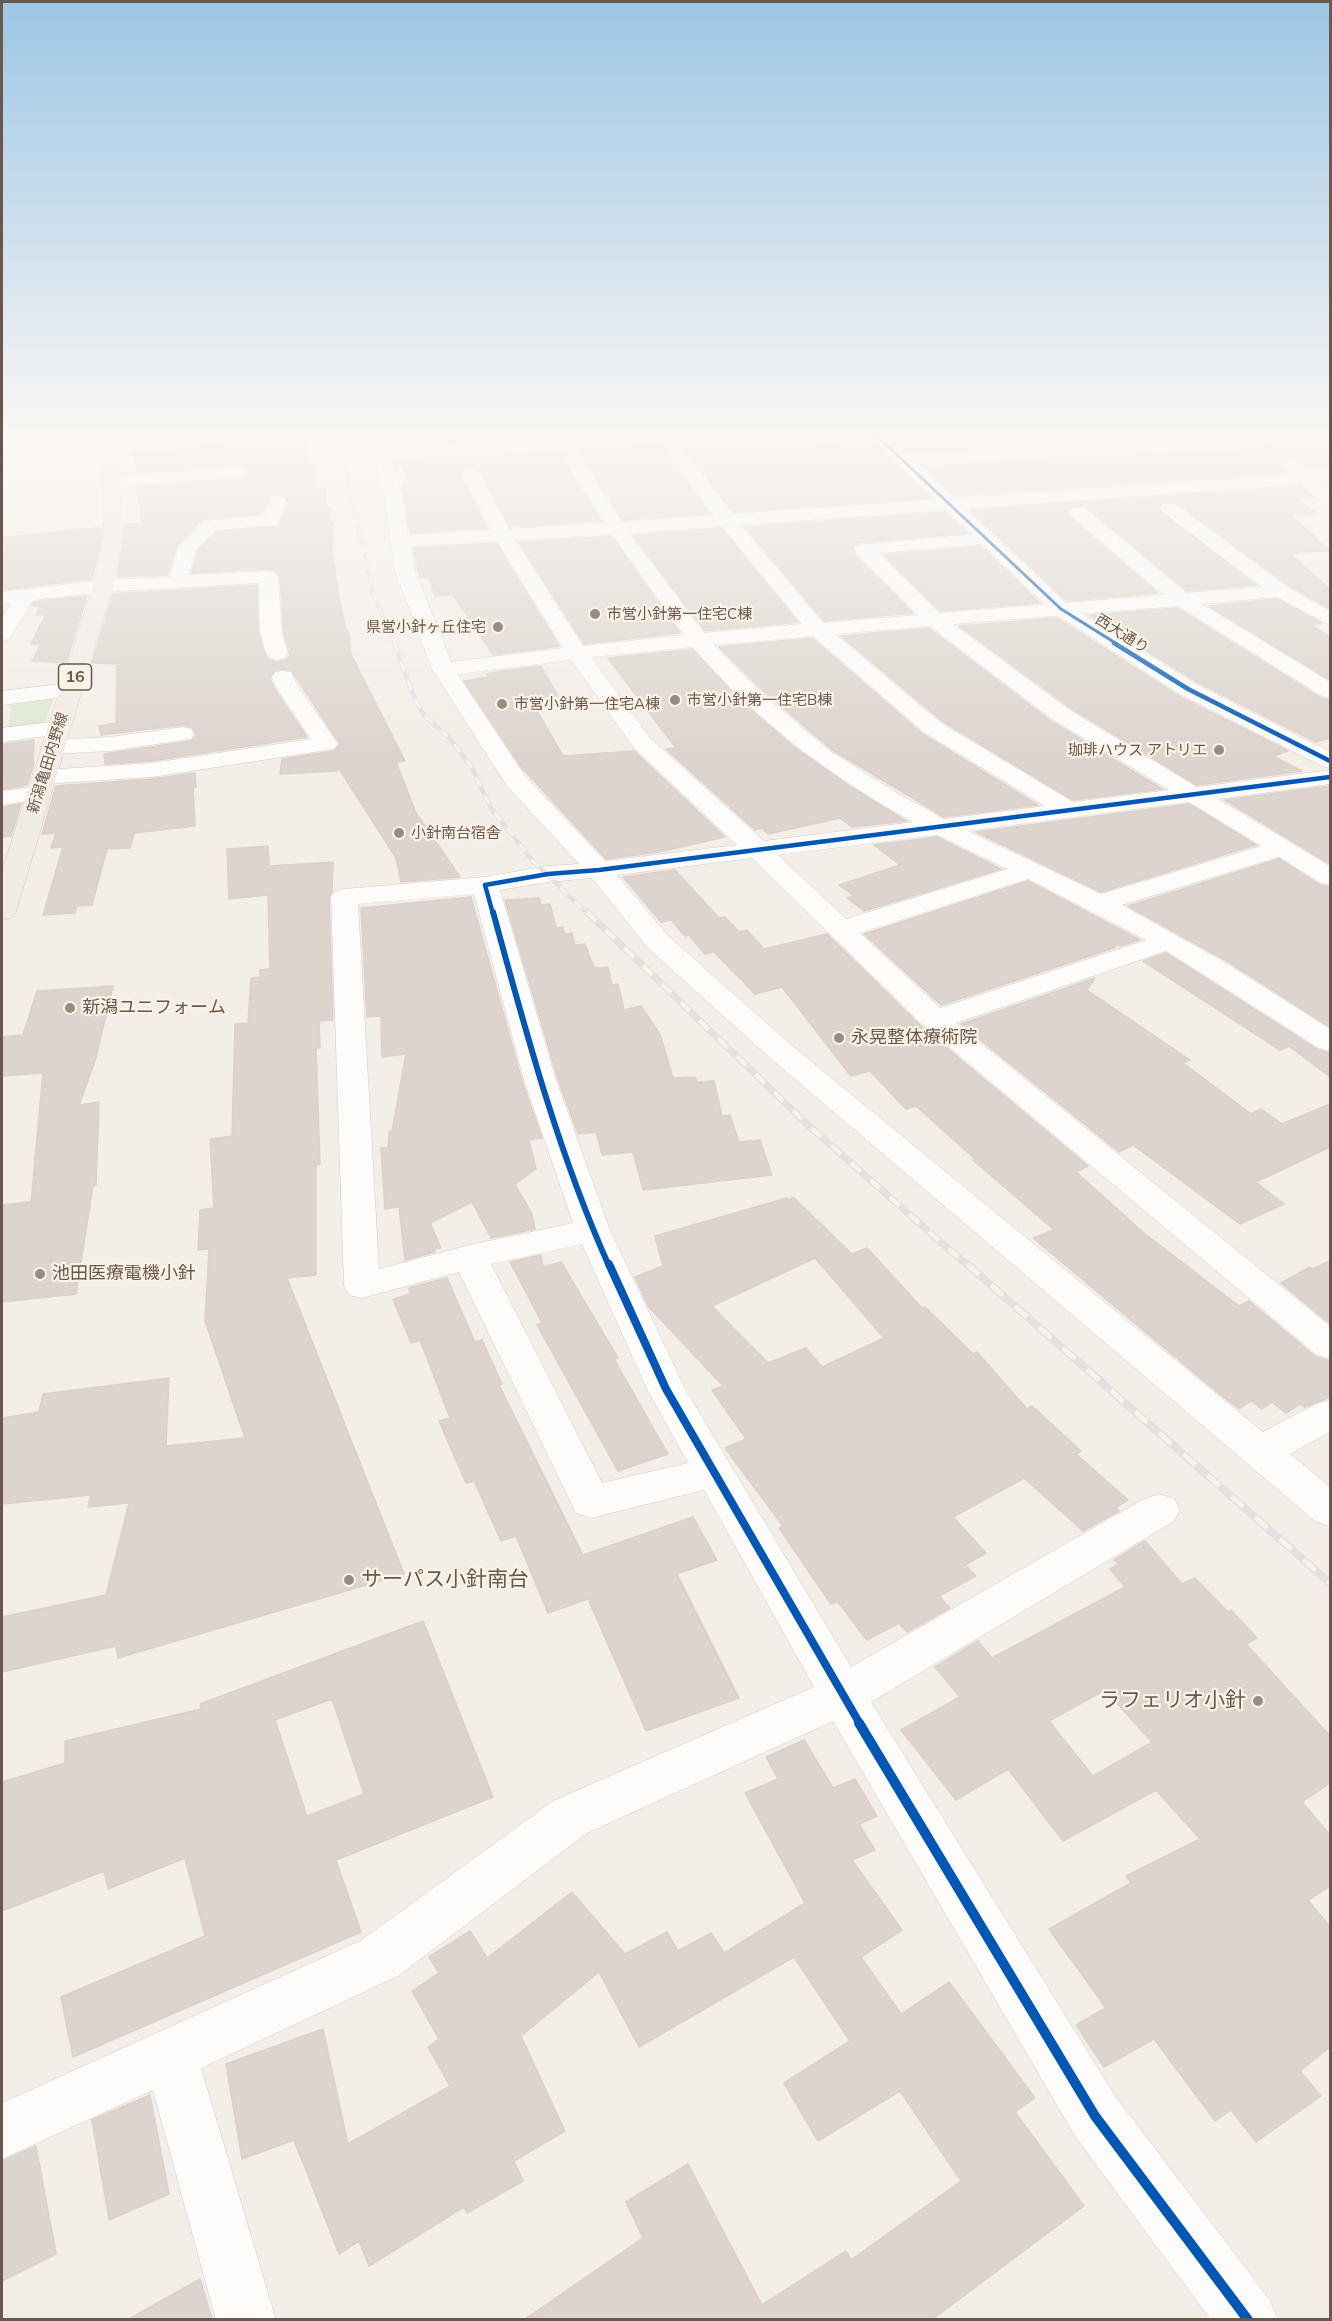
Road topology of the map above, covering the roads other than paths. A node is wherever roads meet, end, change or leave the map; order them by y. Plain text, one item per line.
1 (112, 544) edge
2 (190, 544) edge
3 (401, 544) edge
4 (509, 544) edge
5 (629, 544) edge
6 (747, 544) edge
7 (921, 544) edge
8 (992, 544) edge
9 (1116, 544) edge
10 (1218, 544) edge
11 (178, 582) junction
12 (103, 586) junction
13 (1280, 591) junction
14 (26, 595) junction
15 (2, 598) edge
16 (1182, 600) junction
17 (1061, 609) junction
18 (933, 619) junction
19 (1330, 619) edge
20 (817, 629) junction
21 (2, 635) edge
22 (697, 640) junction
23 (576, 651) junction
24 (277, 654) dead end
25 (443, 669) junction
26 (283, 677) dead end
27 (71, 690) junction
28 (1330, 691) edge
29 (2, 698) edge
30 (183, 734) dead end
31 (2, 735) edge
32 (56, 737) junction
33 (1330, 761) edge
34 (1330, 777) edge
35 (42, 785) junction
36 (1193, 793) junction
37 (2, 798) edge
38 (1067, 809) junction
39 (939, 826) junction
40 (1283, 848) junction
41 (757, 849) junction
42 (599, 870) junction
43 (1029, 870) junction
44 (1330, 877) edge
45 (485, 885) junction
46 (1099, 903) junction
47 (2, 912) edge
48 (840, 930) junction
49 (1168, 941) junction
50 (934, 1020) junction
51 (1330, 1042) edge
52 (593, 1230) junction
53 (470, 1257) junction
54 (1330, 1346) edge
55 (1330, 1414) edge
56 (1260, 1452) junction
57 (715, 1472) junction
58 (1160, 1510) dead end
59 (1330, 1510) edge
60 (843, 1695) junction
61 (170, 2055) junction
62 (2, 2131) edge
63 (246, 2319) edge
64 (1248, 2319) edge

1 - 12 main road, 新潟亀田内野線 / 16
2 - 11 street
3 - 25 street
4 - 23 street
5 - 22 street
6 - 20 street
7 - 18 street
8 - 17 street, 西大通り
9 - 16 street
10 - 13 street
11 - 12 street
11 - 24 street
12 - 14 street
12 - 27 main road, 新潟亀田内野線 / 16
13 - 16 street
13 - 19 street
14 - 15 street
14 - 21 street
16 - 17 street
16 - 28 street
17 - 18 street
17 - 33 street, 西大通り
18 - 20 street
18 - 36 street
20 - 22 street
20 - 38 street
22 - 23 street
22 - 39 street
23 - 25 street
23 - 41 street
25 - 42 street
26 - 35 street
27 - 29 street
27 - 32 main road, 新潟亀田内野線 / 16
30 - 32 street
31 - 32 street
32 - 35 main road, 新潟亀田内野線 / 16
34 - 36 street
35 - 37 street
35 - 47 main road, 新潟亀田内野線 / 16
36 - 38 street
36 - 40 street
38 - 39 street
39 - 41 street
39 - 43 street
40 - 44 street
40 - 46 street
41 - 42 street
41 - 48 street
42 - 45 street
42 - 56 street
43 - 46 street
43 - 48 street
45 - 52 street
45 - 53 street
46 - 49 street
48 - 50 street
49 - 50 street
49 - 51 street
50 - 54 street
52 - 53 street
52 - 57 street
53 - 57 street
55 - 56 street
56 - 59 street
57 - 60 street
58 - 60 street
60 - 61 street
60 - 64 street
61 - 62 street
61 - 63 street

